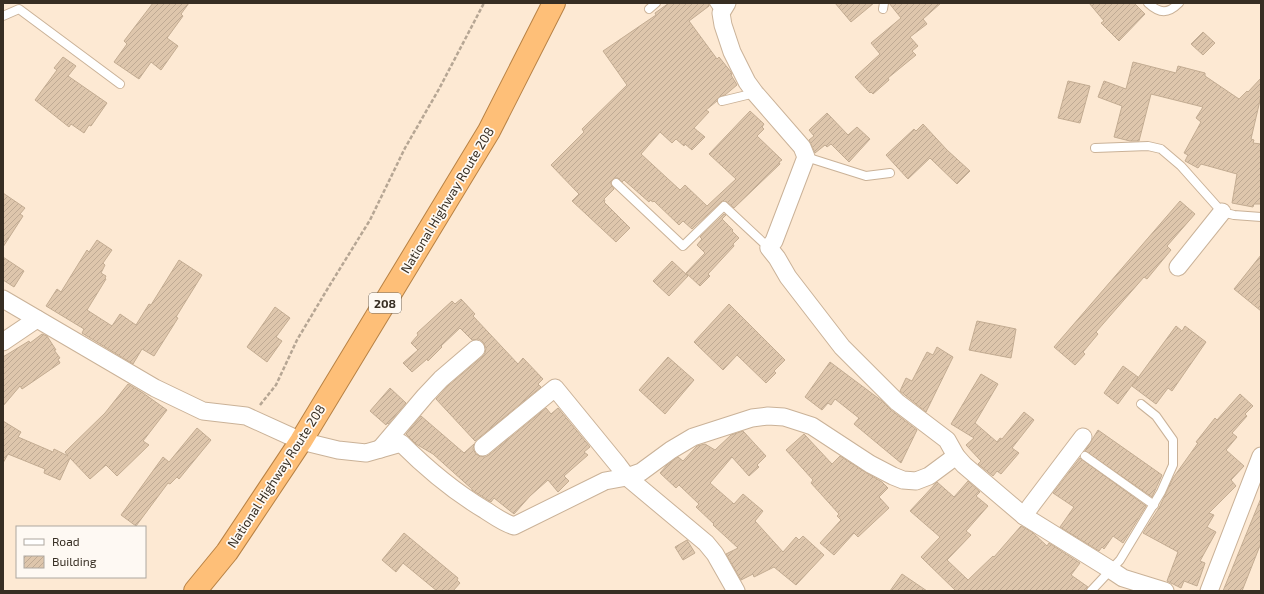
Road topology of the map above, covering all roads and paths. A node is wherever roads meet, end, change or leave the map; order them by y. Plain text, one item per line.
1 (484, 3) edge
2 (554, 3) edge
3 (656, 3) edge
4 (1148, 3) edge
5 (1179, 3) edge
6 (720, 6) edge
7 (649, 9) dead end
8 (3, 16) edge
9 (120, 84) dead end
10 (755, 93) junction
11 (722, 101) dead end
12 (1095, 148) dead end
13 (806, 157) junction
14 (890, 173) dead end
15 (616, 183) dead end
16 (1222, 212) junction
17 (1261, 217) edge
18 (769, 248) junction
19 (1178, 267) dead end
20 (3, 299) edge
21 (37, 319) junction
22 (3, 342) edge
23 (476, 349) dead end
24 (1140, 404) dead end
25 (250, 418) junction
26 (1083, 437) dead end
27 (301, 441) junction
28 (483, 447) dead end
29 (380, 449) junction
30 (956, 456) junction
31 (1085, 456) dead end
32 (1261, 456) edge
33 (626, 477) junction
34 (1154, 505) junction
35 (1024, 516) junction
36 (1111, 570) junction
37 (196, 591) edge
38 (736, 591) edge
39 (1090, 591) edge
40 (1165, 591) edge
41 (1210, 591) edge

1 - 25 path
2 - 27 highway, National Highway Route 208 / 208
3 - 7 lane
4 - 5 lane
6 - 10 street
8 - 9 lane
10 - 11 lane
10 - 13 street
12 - 16 lane
13 - 14 lane
13 - 18 street
15 - 18 lane
16 - 17 lane
16 - 19 street
18 - 30 street
20 - 21 street
21 - 22 street
21 - 25 street
23 - 29 street
24 - 34 lane
25 - 27 street
26 - 35 street
27 - 29 street
27 - 37 highway, National Highway Route 208 / 208
28 - 33 street
29 - 33 street
30 - 33 street
30 - 35 street
31 - 34 lane
32 - 41 street
33 - 38 street
34 - 36 lane
35 - 36 street
36 - 39 lane
36 - 40 street

